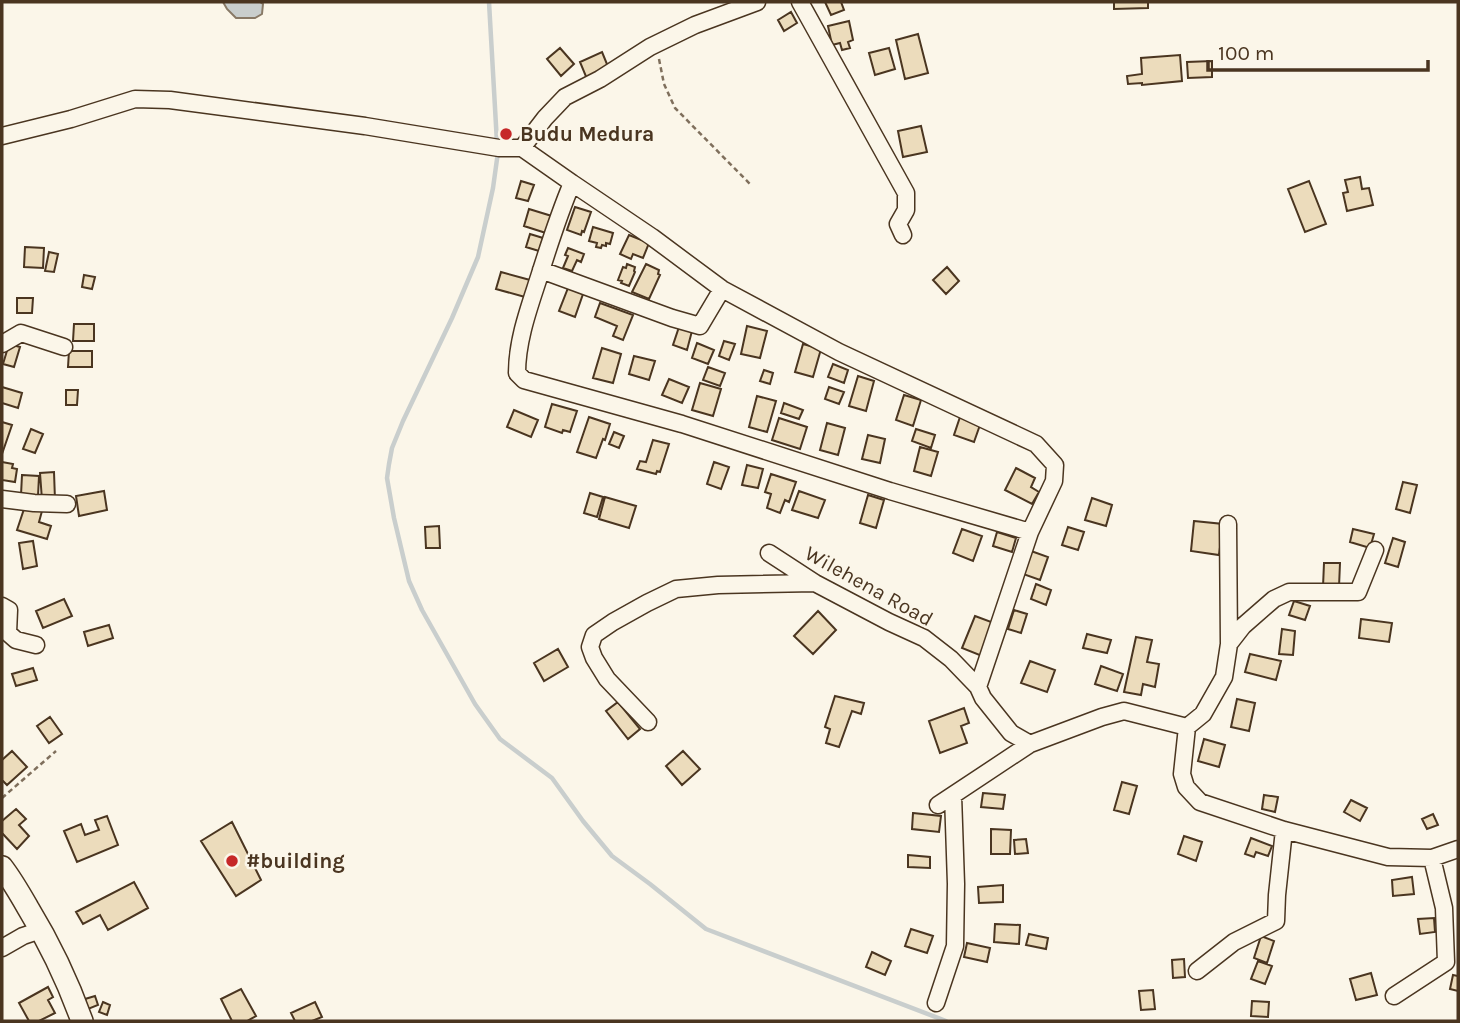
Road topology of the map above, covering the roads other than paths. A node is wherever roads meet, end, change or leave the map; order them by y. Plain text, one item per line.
1 (757, 2) edge
2 (800, 2) edge
3 (2, 136) edge
4 (522, 148) junction
5 (572, 183) junction
6 (903, 235) dead end
7 (541, 270) junction
8 (722, 289) junction
9 (2, 344) edge
10 (64, 347) dead end
11 (2, 499) edge
12 (67, 503) dead end
13 (1228, 524) dead end
14 (1030, 532) junction
15 (1375, 550) dead end
16 (769, 553) dead end
17 (815, 583) junction
18 (2, 606) edge
19 (1229, 644) junction
20 (36, 645) dead end
21 (978, 687) junction
22 (648, 722) dead end
23 (1187, 727) junction
24 (1030, 744) junction
25 (953, 794) junction
26 (938, 805) dead end
27 (1284, 830) junction
28 (1458, 849) edge
29 (1432, 858) junction
30 (2, 867) edge
31 (41, 930) junction
32 (2, 948) edge
33 (1197, 971) dead end
34 (1394, 996) dead end
35 (936, 1003) dead end
36 (82, 1021) edge

1 - 4 street
2 - 6 street
3 - 4 street
4 - 5 street
5 - 7 street
5 - 8 street
7 - 8 street
7 - 14 street
8 - 14 street
9 - 10 street
11 - 12 street
13 - 19 street
14 - 21 street
15 - 19 street
16 - 17 street, Wilehena Road
17 - 21 street, Wilehena Road
17 - 22 street
18 - 20 street
19 - 23 street
21 - 24 street, Wilehena Road
23 - 24 street
23 - 27 street
24 - 25 street
25 - 26 street
25 - 35 street
27 - 29 street
27 - 33 street
28 - 29 street
29 - 34 street
30 - 31 main road
31 - 32 street
31 - 36 main road

